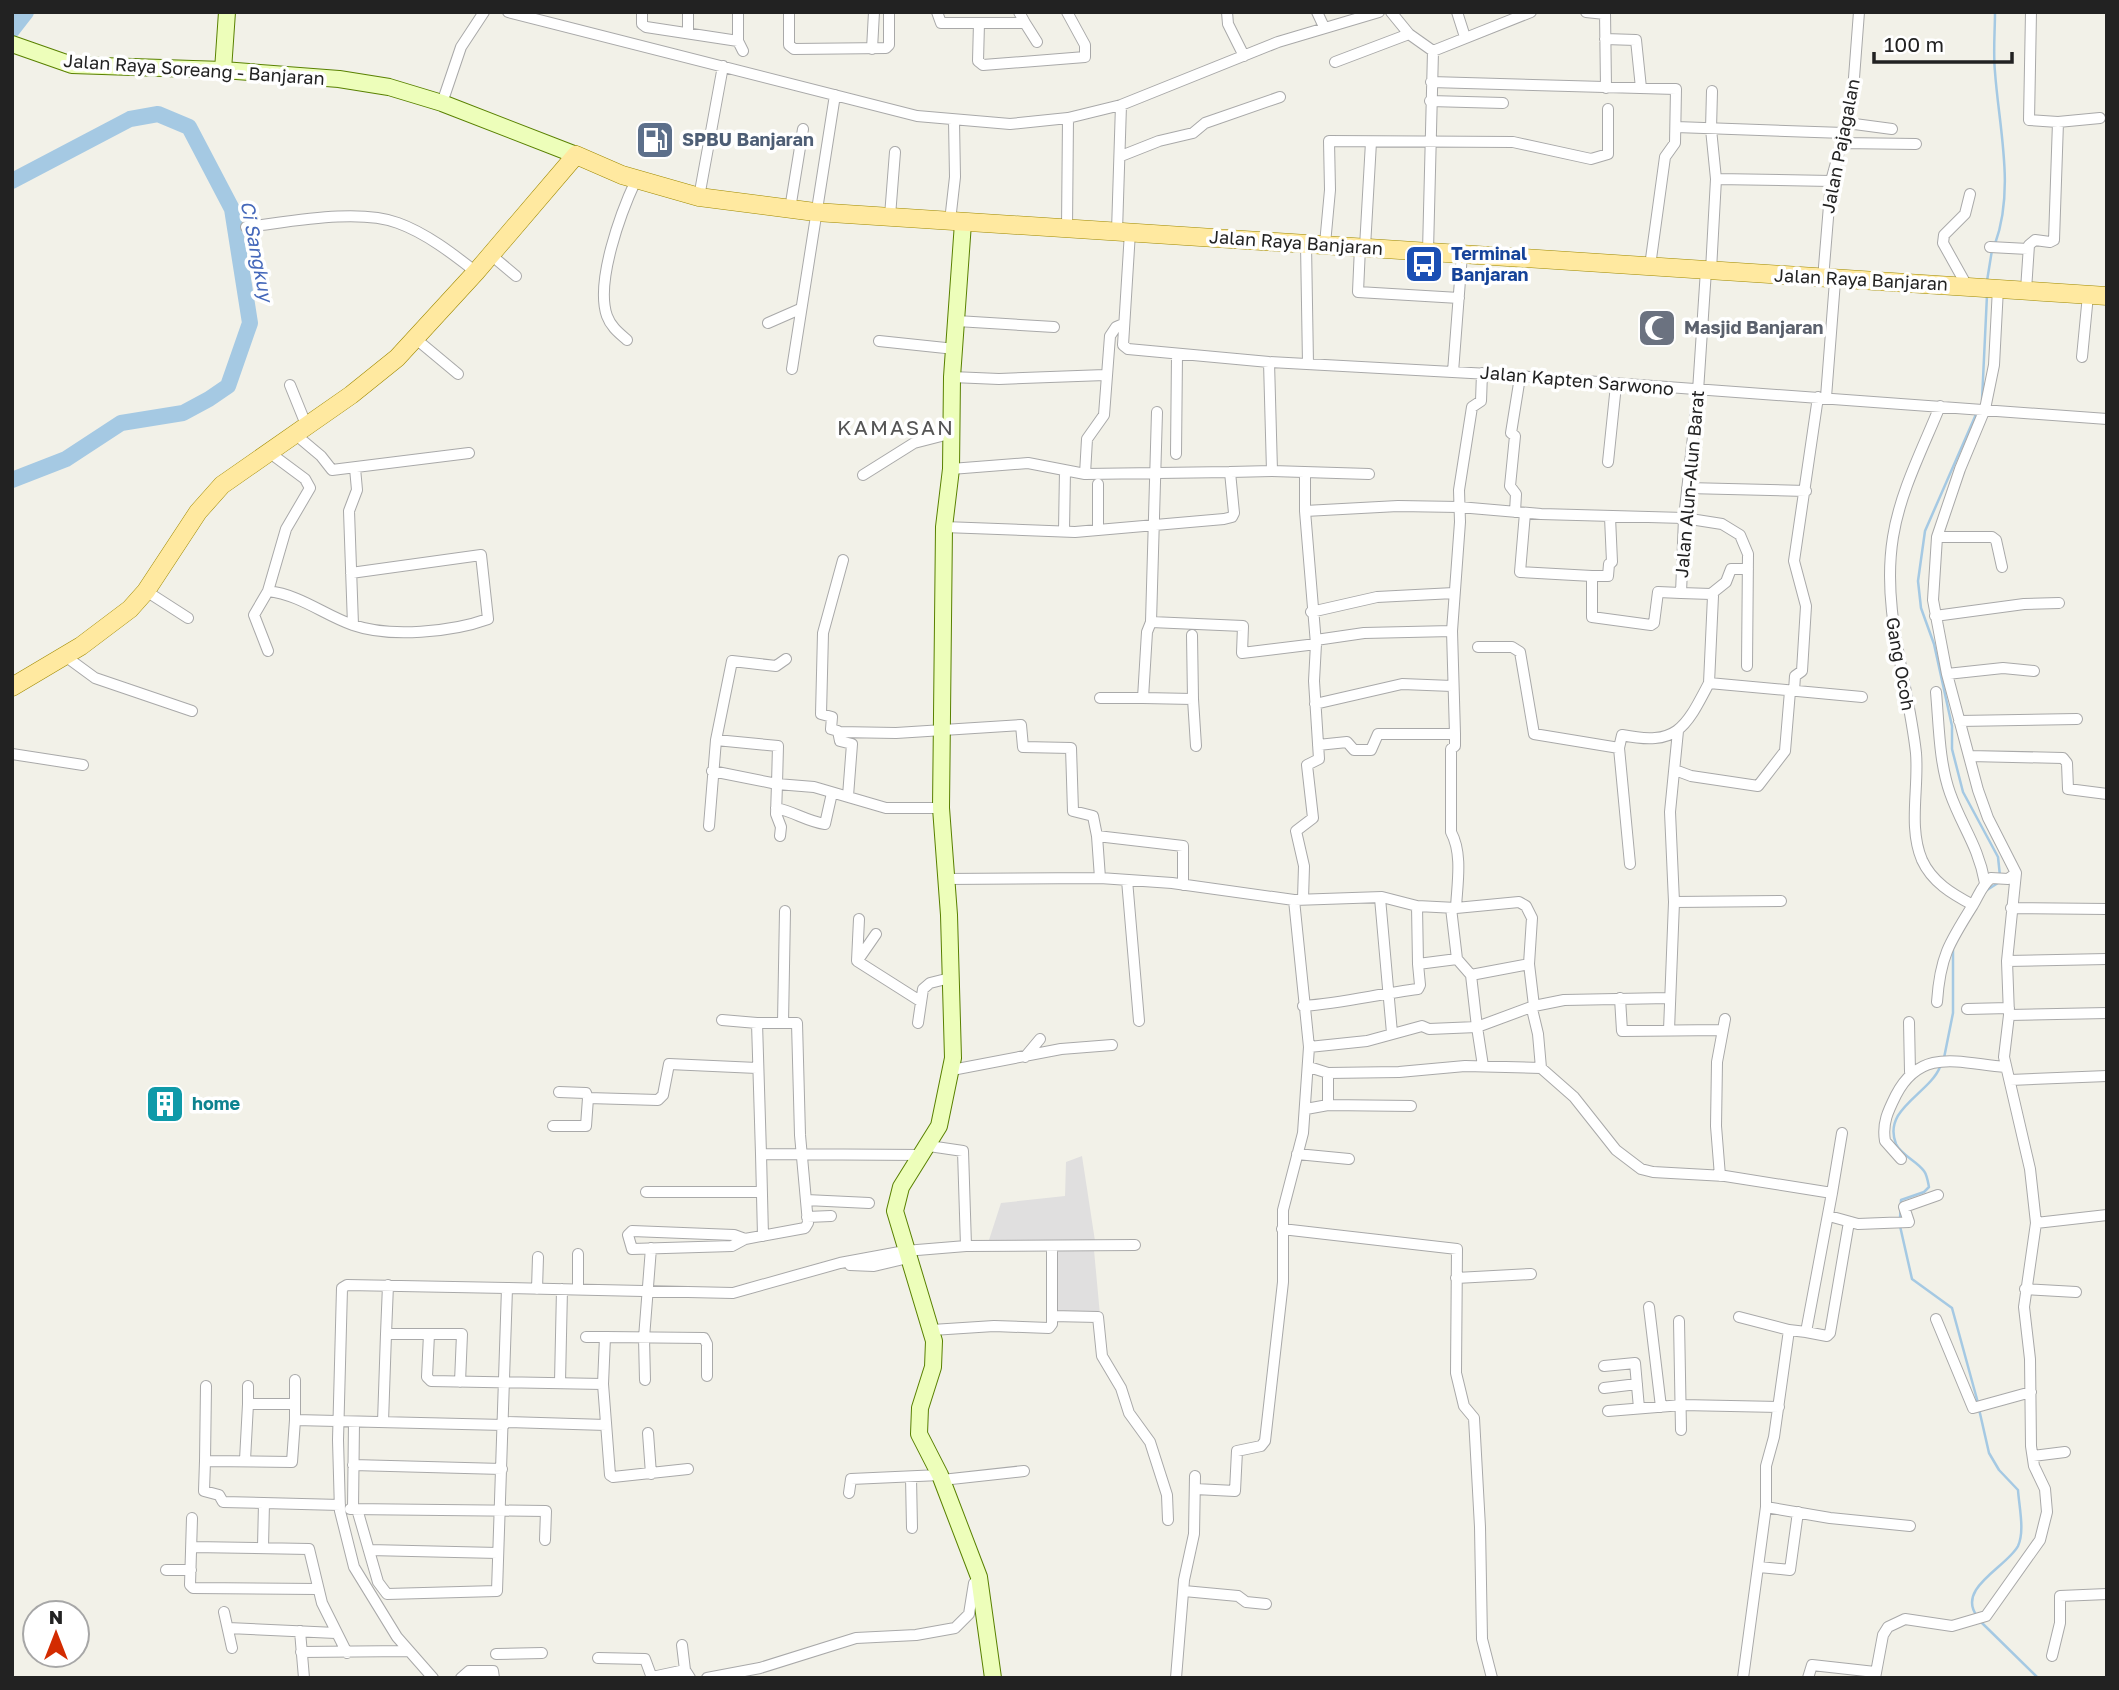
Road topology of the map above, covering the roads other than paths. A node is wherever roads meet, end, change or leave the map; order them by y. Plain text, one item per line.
1 (227, 12) edge
2 (484, 12) edge
3 (508, 12) edge
4 (642, 12) edge
5 (688, 12) edge
6 (738, 12) edge
7 (789, 12) edge
8 (874, 12) edge
9 (889, 12) edge
10 (937, 12) edge
11 (1019, 12) edge
12 (1067, 12) edge
13 (1227, 12) edge
14 (1317, 12) edge
15 (1379, 12) edge
16 (1457, 12) edge
17 (1531, 12) edge
18 (1586, 12) edge
19 (1859, 12) edge
20 (2031, 12) edge
21 (1395, 13) edge
22 (1605, 13) edge
23 (979, 23) junction
24 (1025, 23) junction
25 (1324, 27) junction
26 (688, 32) junction
27 (1409, 34) junction
28 (1465, 37) junction
29 (1605, 39) junction
30 (1037, 42) dead end
31 (19, 48) edge
32 (872, 49) junction
33 (1433, 51) junction
34 (1244, 56) junction
35 (1335, 62) dead end
36 (723, 66) junction
37 (223, 70) junction
38 (1431, 82) junction
39 (1606, 88) junction
40 (1641, 88) junction
41 (1712, 91) dead end
42 (835, 95) junction
43 (1280, 97) dead end
44 (1430, 101) junction
45 (442, 103) junction
46 (1503, 103) dead end
47 (1125, 104) junction
48 (1608, 109) dead end
49 (1068, 118) junction
50 (2099, 118) dead end
51 (954, 121) junction
52 (2058, 121) junction
53 (1676, 127) junction
54 (803, 129) dead end
55 (1711, 129) junction
56 (1892, 129) dead end
57 (1844, 133) junction
58 (1371, 142) junction
59 (1429, 142) junction
60 (1916, 144) dead end
61 (895, 152) dead end
62 (576, 155) junction
63 (1125, 155) junction
64 (1716, 179) junction
65 (636, 180) junction
66 (1831, 181) junction
67 (1970, 194) dead end
68 (699, 197) junction
69 (790, 209) junction
70 (815, 212) junction
71 (890, 216) junction
72 (956, 222) junction
73 (246, 227) dead end
74 (1067, 228) junction
75 (1124, 231) junction
76 (1306, 244) junction
77 (1325, 244) junction
78 (1363, 247) junction
79 (1990, 247) dead end
80 (2028, 249) junction
81 (1428, 251) junction
82 (1462, 254) junction
83 (491, 255) junction
84 (1650, 266) junction
85 (1709, 270) junction
86 (476, 272) junction
87 (516, 276) dead end
88 (1829, 280) junction
89 (1983, 287) junction
90 (2026, 290) junction
91 (2088, 295) junction
92 (2107, 296) edge
93 (1459, 298) junction
94 (800, 309) junction
95 (957, 321) junction
96 (768, 323) dead end
97 (1120, 326) junction
98 (1054, 327) dead end
99 (416, 339) junction
100 (628, 340) dead end
101 (879, 341) dead end
102 (955, 349) junction
103 (1180, 355) junction
104 (2082, 358) dead end
105 (1269, 362) junction
106 (1308, 365) junction
107 (792, 369) dead end
108 (1453, 372) junction
109 (1482, 373) junction
110 (457, 374) dead end
111 (1105, 375) junction
112 (952, 377) junction
113 (1520, 377) junction
114 (290, 384) dead end
115 (1616, 385) junction
116 (1698, 391) junction
117 (1822, 397) junction
118 (1940, 406) junction
119 (1978, 409) junction
120 (1157, 412) dead end
121 (2107, 419) edge
122 (953, 433) junction
123 (289, 443) junction
124 (469, 453) dead end
125 (1176, 454) dead end
126 (1608, 462) dead end
127 (355, 468) junction
128 (951, 469) junction
129 (1065, 470) junction
130 (1272, 471) junction
131 (1154, 472) junction
132 (1230, 472) junction
133 (1305, 473) junction
134 (1085, 474) junction
135 (1369, 474) dead end
136 (863, 475) dead end
137 (1098, 484) dead end
138 (1687, 488) junction
139 (1806, 491) junction
140 (1459, 507) junction
141 (1305, 511) junction
142 (1520, 512) junction
143 (1610, 517) junction
144 (1684, 518) junction
145 (944, 527) junction
146 (1152, 527) junction
147 (1098, 530) junction
148 (1064, 531) junction
149 (1937, 537) junction
150 (844, 561) dead end
151 (2002, 567) dead end
152 (1748, 569) junction
153 (351, 573) junction
154 (1592, 576) junction
155 (146, 591) junction
156 (271, 591) junction
157 (1454, 593) junction
158 (1681, 593) junction
159 (1711, 594) junction
160 (2059, 603) dead end
161 (1311, 612) junction
162 (1935, 616) junction
163 (188, 618) dead end
164 (1151, 622) junction
165 (352, 625) junction
166 (1452, 631) junction
167 (1192, 635) dead end
168 (1316, 642) junction
169 (1478, 647) dead end
170 (268, 651) dead end
171 (65, 656) junction
172 (786, 659) dead end
173 (1747, 666) dead end
174 (2034, 671) dead end
175 (1947, 674) junction
176 (14, 682) edge
177 (1709, 683) junction
178 (1452, 686) junction
179 (1792, 691) junction
180 (1936, 692) dead end
181 (1862, 697) dead end
182 (1100, 698) dead end
183 (1143, 698) junction
184 (1193, 699) junction
185 (1315, 704) junction
186 (192, 711) dead end
187 (2077, 719) dead end
188 (1959, 721) junction
189 (943, 729) junction
190 (1678, 731) junction
191 (838, 732) junction
192 (1455, 734) junction
193 (716, 740) junction
194 (1318, 745) junction
195 (1196, 746) dead end
196 (1619, 748) junction
197 (12, 754) edge
198 (1970, 756) junction
199 (83, 765) dead end
200 (1675, 770) junction
201 (712, 771) junction
202 (777, 784) junction
203 (832, 793) junction
204 (2107, 794) edge
205 (848, 796) junction
206 (776, 808) junction
207 (940, 808) junction
208 (709, 826) dead end
209 (780, 836) dead end
210 (1097, 836) junction
211 (1630, 864) dead end
212 (2012, 876) junction
213 (1100, 878) junction
214 (944, 879) junction
215 (1126, 880) junction
216 (1988, 880) junction
217 (1183, 885) junction
218 (1380, 898) junction
219 (1298, 899) junction
220 (1781, 901) dead end
221 (1674, 902) junction
222 (1973, 905) junction
223 (1417, 906) junction
224 (1453, 908) junction
225 (2011, 908) junction
226 (2107, 909) edge
227 (785, 911) dead end
228 (859, 919) dead end
229 (876, 934) dead end
230 (1457, 959) junction
231 (2107, 959) edge
232 (857, 961) junction
233 (2007, 961) junction
234 (1418, 964) junction
235 (1529, 964) junction
236 (1471, 975) junction
237 (950, 978) junction
238 (1388, 993) junction
239 (1669, 998) junction
240 (1620, 999) junction
241 (920, 1001) junction
242 (1937, 1002) dead end
243 (1303, 1006) junction
244 (1533, 1007) junction
245 (1967, 1009) dead end
246 (2009, 1012) junction
247 (2107, 1013) edge
248 (722, 1020) dead end
249 (1139, 1021) dead end
250 (1909, 1022) dead end
251 (757, 1023) junction
252 (783, 1023) junction
253 (918, 1023) dead end
254 (1477, 1027) junction
255 (1669, 1030) junction
256 (1392, 1033) junction
257 (1040, 1039) dead end
258 (1112, 1045) dead end
259 (1309, 1047) junction
260 (1026, 1057) junction
261 (1483, 1066) junction
262 (1309, 1067) junction
263 (2005, 1067) junction
264 (757, 1068) junction
265 (1541, 1068) junction
266 (952, 1070) junction
267 (1910, 1072) junction
268 (1328, 1073) junction
269 (2107, 1076) edge
270 (2010, 1080) junction
271 (559, 1091) dead end
272 (588, 1098) junction
273 (1328, 1105) junction
274 (1411, 1106) dead end
275 (1306, 1109) junction
276 (553, 1126) dead end
277 (1842, 1133) dead end
278 (926, 1151) junction
279 (761, 1154) junction
280 (802, 1154) junction
281 (1297, 1154) junction
282 (1349, 1159) dead end
283 (1901, 1159) dead end
284 (1720, 1175) junction
285 (646, 1192) dead end
286 (762, 1192) junction
287 (1832, 1193) junction
288 (1938, 1195) dead end
289 (806, 1200) junction
290 (869, 1203) dead end
291 (2107, 1215) edge
292 (831, 1216) dead end
293 (1829, 1216) junction
294 (807, 1217) junction
295 (1849, 1222) junction
296 (2036, 1223) junction
297 (1282, 1229) junction
298 (763, 1236) junction
299 (746, 1239) junction
300 (1135, 1245) dead end
301 (966, 1247) junction
302 (1052, 1247) junction
303 (652, 1248) junction
304 (578, 1254) dead end
305 (538, 1256) dead end
306 (896, 1257) junction
307 (1531, 1274) dead end
308 (1456, 1278) junction
309 (388, 1285) junction
310 (507, 1288) junction
311 (537, 1289) junction
312 (562, 1289) junction
313 (578, 1289) junction
314 (2025, 1289) junction
315 (649, 1290) junction
316 (2076, 1292) dead end
317 (1649, 1307) dead end
318 (1052, 1316) junction
319 (1739, 1317) dead end
320 (1936, 1319) dead end
321 (1679, 1321) dead end
322 (932, 1330) junction
323 (1789, 1330) junction
324 (1806, 1332) junction
325 (386, 1334) junction
326 (429, 1334) junction
327 (586, 1337) dead end
328 (605, 1337) junction
329 (644, 1338) junction
330 (1604, 1366) dead end
331 (707, 1376) dead end
332 (295, 1380) dead end
333 (645, 1380) dead end
334 (460, 1382) junction
335 (560, 1382) junction
336 (506, 1383) junction
337 (603, 1384) junction
338 (1637, 1384) junction
339 (248, 1385) dead end
340 (206, 1386) dead end
341 (1604, 1388) dead end
342 (2031, 1392) junction
343 (248, 1404) junction
344 (295, 1404) junction
345 (1682, 1405) junction
346 (1661, 1406) junction
347 (1779, 1406) junction
348 (1639, 1408) junction
349 (1608, 1411) dead end
350 (295, 1420) junction
351 (339, 1421) junction
352 (354, 1422) junction
353 (383, 1422) junction
354 (504, 1424) junction
355 (606, 1425) junction
356 (1681, 1430) dead end
357 (648, 1433) dead end
358 (2066, 1452) dead end
359 (2033, 1456) junction
360 (245, 1460) junction
361 (205, 1461) junction
362 (353, 1465) junction
363 (502, 1469) junction
364 (688, 1469) dead end
365 (1024, 1471) dead end
366 (651, 1474) junction
367 (1195, 1476) dead end
368 (927, 1477) junction
369 (1195, 1489) junction
370 (849, 1493) dead end
371 (264, 1503) junction
372 (1766, 1507) junction
373 (340, 1508) junction
374 (355, 1509) junction
375 (501, 1509) junction
376 (1798, 1512) junction
377 (192, 1518) dead end
378 (1168, 1521) dead end
379 (1910, 1526) dead end
380 (912, 1528) dead end
381 (545, 1540) dead end
382 (263, 1546) junction
383 (192, 1547) junction
384 (369, 1550) junction
385 (498, 1553) junction
386 (1759, 1567) junction
387 (166, 1570) dead end
388 (191, 1570) junction
389 (976, 1570) junction
390 (318, 1589) junction
391 (1184, 1591) junction
392 (2107, 1594) edge
393 (1266, 1605) dead end
394 (225, 1612) dead end
395 (228, 1628) junction
396 (300, 1631) junction
397 (336, 1633) junction
398 (682, 1645) dead end
399 (232, 1648) dead end
400 (409, 1651) junction
401 (301, 1652) junction
402 (347, 1653) junction
403 (542, 1653) dead end
404 (2052, 1656) dead end
405 (598, 1658) dead end
406 (494, 1674) edge
407 (688, 1674) edge
408 (1875, 1675) edge
409 (304, 1678) edge
410 (433, 1678) edge
411 (461, 1678) edge
412 (652, 1678) edge
413 (707, 1678) edge
414 (993, 1678) edge
415 (1176, 1678) edge
416 (1492, 1678) edge
417 (1742, 1678) edge
418 (1808, 1678) edge

1 - 37 street
2 - 45 street
3 - 36 street
4 - 26 street
5 - 26 street
6 - 26 street
7 - 32 street
8 - 32 street
9 - 32 street
10 - 23 street
11 - 24 street
12 - 23 street
13 - 34 street
14 - 25 street
15 - 25 street
16 - 28 street
17 - 28 street
18 - 22 street
19 - 57 street, Jalan Pajagalan
20 - 52 street
21 - 27 street
22 - 29 street
23 - 24 street
24 - 30 street
25 - 34 street
27 - 33 street
27 - 35 street
28 - 33 street
29 - 39 street
29 - 40 street
31 - 37 street, Jalan Raya Soreang - Banjaran
33 - 38 street
34 - 47 street
36 - 42 street
36 - 68 street
37 - 45 street, Jalan Raya Soreang - Banjaran
38 - 39 street
38 - 44 street
39 - 40 street
40 - 53 street
41 - 55 street, Jalan Alun-Alun Barat
42 - 51 street
42 - 70 street
43 - 63 street
44 - 46 street
44 - 59 street
45 - 62 street, Jalan Raya Soreang - Banjaran
47 - 49 street
47 - 63 street
48 - 59 street
49 - 51 street
49 - 74 street
50 - 52 street
51 - 72 street
52 - 80 street
53 - 55 street
53 - 84 street
54 - 69 street
55 - 57 street
55 - 64 street, Jalan Alun-Alun Barat
56 - 57 street
57 - 60 street
57 - 66 street, Jalan Pajagalan
58 - 59 street
58 - 77 street
58 - 78 street
59 - 81 street
61 - 71 street
62 - 65 main road, Jalan Raya Banjaran
62 - 83 main road
63 - 75 street
64 - 66 street
64 - 85 street, Jalan Alun-Alun Barat
65 - 68 main road, Jalan Raya Banjaran
65 - 100 street
66 - 88 street, Jalan Pajagalan
67 - 89 street
68 - 69 main road, Jalan Raya Banjaran
69 - 70 main road, Jalan Raya Banjaran
70 - 71 main road, Jalan Raya Banjaran
70 - 94 street
71 - 72 main road, Jalan Raya Banjaran
72 - 74 main road, Jalan Raya Banjaran
72 - 95 street
73 - 86 street
74 - 75 main road, Jalan Raya Banjaran
75 - 76 main road, Jalan Raya Banjaran
75 - 97 street
76 - 77 main road, Jalan Raya Banjaran
76 - 106 street
77 - 78 main road, Jalan Raya Banjaran
78 - 81 main road, Jalan Raya Banjaran
78 - 93 street
79 - 80 street
80 - 90 street
81 - 82 main road, Jalan Raya Banjaran
82 - 84 main road, Jalan Raya Banjaran
82 - 93 street
83 - 86 main road
83 - 87 street
84 - 85 main road, Jalan Raya Banjaran
85 - 88 main road, Jalan Raya Banjaran
85 - 116 street, Jalan Alun-Alun Barat
86 - 99 main road
88 - 89 main road, Jalan Raya Banjaran
88 - 117 street, Jalan Pajagalan
89 - 90 main road, Jalan Raya Banjaran
89 - 119 street
90 - 91 main road, Jalan Raya Banjaran
91 - 92 main road, Jalan Raya Banjaran
91 - 104 street
93 - 108 street
94 - 96 street
94 - 107 street
95 - 98 street
95 - 102 street
97 - 103 street, Jalan Kapten Sarwono
97 - 111 street
99 - 110 street
99 - 123 main road
101 - 102 street
102 - 112 street
103 - 105 street, Jalan Kapten Sarwono
103 - 125 street
105 - 106 street, Jalan Kapten Sarwono
105 - 130 street
106 - 108 street, Jalan Kapten Sarwono
108 - 109 street, Jalan Kapten Sarwono
109 - 113 street, Jalan Kapten Sarwono
109 - 140 street
111 - 112 street
111 - 134 street
112 - 122 street
113 - 115 street, Jalan Kapten Sarwono
113 - 142 street
114 - 123 street
115 - 116 street, Jalan Kapten Sarwono
115 - 126 street
116 - 117 street, Jalan Kapten Sarwono
116 - 138 street, Jalan Alun-Alun Barat
117 - 118 street, Jalan Kapten Sarwono
117 - 139 street
118 - 119 street, Jalan Kapten Sarwono
118 - 222 street, Gang Ocoh
119 - 121 street, Jalan Kapten Sarwono
119 - 149 street
120 - 131 street
122 - 128 street
122 - 136 street
123 - 127 street
123 - 155 main road
123 - 156 street
124 - 127 street
127 - 153 street
128 - 129 street
128 - 145 street
129 - 134 street
129 - 148 street
130 - 132 street
130 - 133 street
131 - 132 street
131 - 134 street
131 - 146 street
132 - 146 street
133 - 135 street
133 - 141 street
137 - 147 street
138 - 139 street
138 - 144 street, Jalan Alun-Alun Barat
139 - 179 street
140 - 141 street
140 - 142 street
140 - 157 street
141 - 161 street
142 - 143 street
142 - 154 street
143 - 144 street
143 - 154 street
144 - 152 street
144 - 158 street, Jalan Alun-Alun Barat
145 - 148 street
145 - 189 street
146 - 147 street
146 - 164 street
147 - 148 street
149 - 151 street
149 - 162 street
150 - 191 street
152 - 159 street
152 - 173 street
153 - 165 street
153 - 165 street
154 - 158 street
155 - 163 street
155 - 171 main road
156 - 165 street
156 - 170 street
157 - 161 street
157 - 166 street
158 - 159 street, Jalan Alun-Alun Barat
159 - 177 street, Jalan Alun-Alun Barat
160 - 162 street
161 - 168 street
162 - 175 street
164 - 168 street
164 - 183 street
166 - 168 street
166 - 178 street
167 - 184 street
168 - 185 street
169 - 196 street
171 - 176 main road
171 - 186 street
172 - 193 street
174 - 175 street
175 - 188 street
177 - 179 street
177 - 190 street
178 - 185 street
178 - 192 street
179 - 181 street
179 - 200 street
180 - 216 street
182 - 183 street
183 - 184 street
184 - 195 street
185 - 194 street
187 - 188 street
188 - 198 street
189 - 191 street
189 - 207 street
189 - 210 street
190 - 196 street
190 - 200 street
191 - 205 street
192 - 194 street
192 - 224 street
193 - 201 street
193 - 202 street
194 - 219 street
196 - 211 street
197 - 199 street
198 - 204 street
198 - 212 street
200 - 221 street
201 - 202 street
201 - 208 street
202 - 203 street
202 - 206 street
203 - 205 street
203 - 206 street
205 - 207 street
206 - 209 street
207 - 214 street
210 - 213 street
210 - 217 street
212 - 216 street
212 - 225 street
213 - 214 street
213 - 215 street
214 - 237 street
215 - 217 street
215 - 249 street
216 - 222 street
217 - 219 street
218 - 219 street
218 - 223 street
218 - 238 street
219 - 243 street
220 - 221 street
221 - 239 street
222 - 242 street
223 - 224 street
223 - 234 street
224 - 230 street
224 - 235 street
225 - 226 street
225 - 233 street
227 - 252 street
228 - 232 street
229 - 232 street
230 - 234 street
230 - 236 street
231 - 233 street
232 - 241 street
233 - 246 street
234 - 238 street
235 - 236 street
235 - 244 street
236 - 254 street
237 - 241 street
237 - 266 street
238 - 243 street
238 - 256 street
239 - 240 street
239 - 255 street
240 - 244 street
240 - 255 street
241 - 253 street
243 - 259 street
244 - 254 street
244 - 265 street
245 - 246 street
246 - 247 street
246 - 263 street
248 - 251 street
250 - 267 street
251 - 252 street
251 - 264 street
252 - 280 street
254 - 256 street
254 - 261 street
255 - 284 street
256 - 259 street
257 - 260 street
258 - 260 street
259 - 262 street
260 - 266 street
261 - 265 street
261 - 268 street
262 - 268 street
262 - 275 street
263 - 267 street
263 - 270 street
264 - 272 street
264 - 279 street
265 - 284 street
266 - 278 street
267 - 283 street
268 - 273 street
269 - 270 street
270 - 296 street
271 - 272 street
272 - 276 street
273 - 274 street
273 - 275 street
275 - 281 street
277 - 287 street
278 - 280 street
278 - 301 street
278 - 306 street
279 - 280 street
279 - 286 street
280 - 289 street
281 - 282 street
281 - 297 street
284 - 287 street
285 - 286 street
286 - 298 street
287 - 293 street
288 - 295 street
289 - 290 street
289 - 294 street
291 - 296 street
292 - 294 street
293 - 295 street
293 - 324 street
294 - 298 street
295 - 324 street
296 - 314 street
297 - 308 street
297 - 369 street
298 - 299 street
299 - 303 street
299 - 303 street
300 - 302 street
301 - 302 street
301 - 306 street
302 - 318 street
303 - 315 street
304 - 313 street
305 - 311 street
306 - 315 street
306 - 322 street
307 - 308 street
308 - 416 street
309 - 310 street
309 - 325 street
309 - 351 street
310 - 311 street
310 - 336 street
311 - 312 street
312 - 313 street
312 - 335 street
313 - 315 street
314 - 316 street
314 - 342 street
315 - 329 street
317 - 346 street
318 - 322 street
318 - 378 street
319 - 323 street
320 - 342 street
321 - 345 street
322 - 368 street
323 - 324 street
323 - 347 street
325 - 326 street
325 - 353 street
326 - 334 street
326 - 334 street
327 - 328 street
328 - 329 street
328 - 337 street
329 - 331 street
329 - 333 street
330 - 338 street
332 - 344 street
334 - 336 street
335 - 336 street
335 - 337 street
336 - 354 street
337 - 355 street
338 - 341 street
338 - 348 street
339 - 343 street
340 - 361 street
342 - 359 street
343 - 344 street
343 - 360 street
344 - 350 street
345 - 346 street
345 - 347 street
345 - 356 street
346 - 348 street
347 - 372 street
348 - 349 street
350 - 351 street
350 - 360 street
351 - 352 street
351 - 373 street
352 - 353 street
352 - 362 street
353 - 354 street
354 - 355 street
354 - 363 street
355 - 366 street
357 - 366 street
358 - 359 street
359 - 408 street
360 - 361 street
361 - 371 street
362 - 363 street
362 - 374 street
363 - 375 street
364 - 366 street
365 - 368 street
367 - 369 street
368 - 370 street
368 - 380 street
368 - 389 street
369 - 391 street
371 - 373 street
371 - 382 street
372 - 376 street
372 - 386 street
373 - 374 street
373 - 400 street
374 - 375 street
374 - 384 street
375 - 381 street
375 - 385 street
376 - 379 street
376 - 386 street
377 - 383 street
382 - 383 street
382 - 390 street
383 - 388 street
384 - 385 street
384 - 385 street
386 - 417 street
387 - 388 street
388 - 390 street
389 - 413 street
389 - 414 street
390 - 397 street
391 - 393 street
391 - 415 street
392 - 404 street
394 - 395 street
395 - 396 street
395 - 399 street
396 - 397 street
396 - 401 street
397 - 402 street
398 - 407 street
400 - 402 street
400 - 410 street
401 - 402 street
401 - 409 street
403 - 406 street
405 - 412 street
406 - 411 street
407 - 412 street
408 - 418 street

